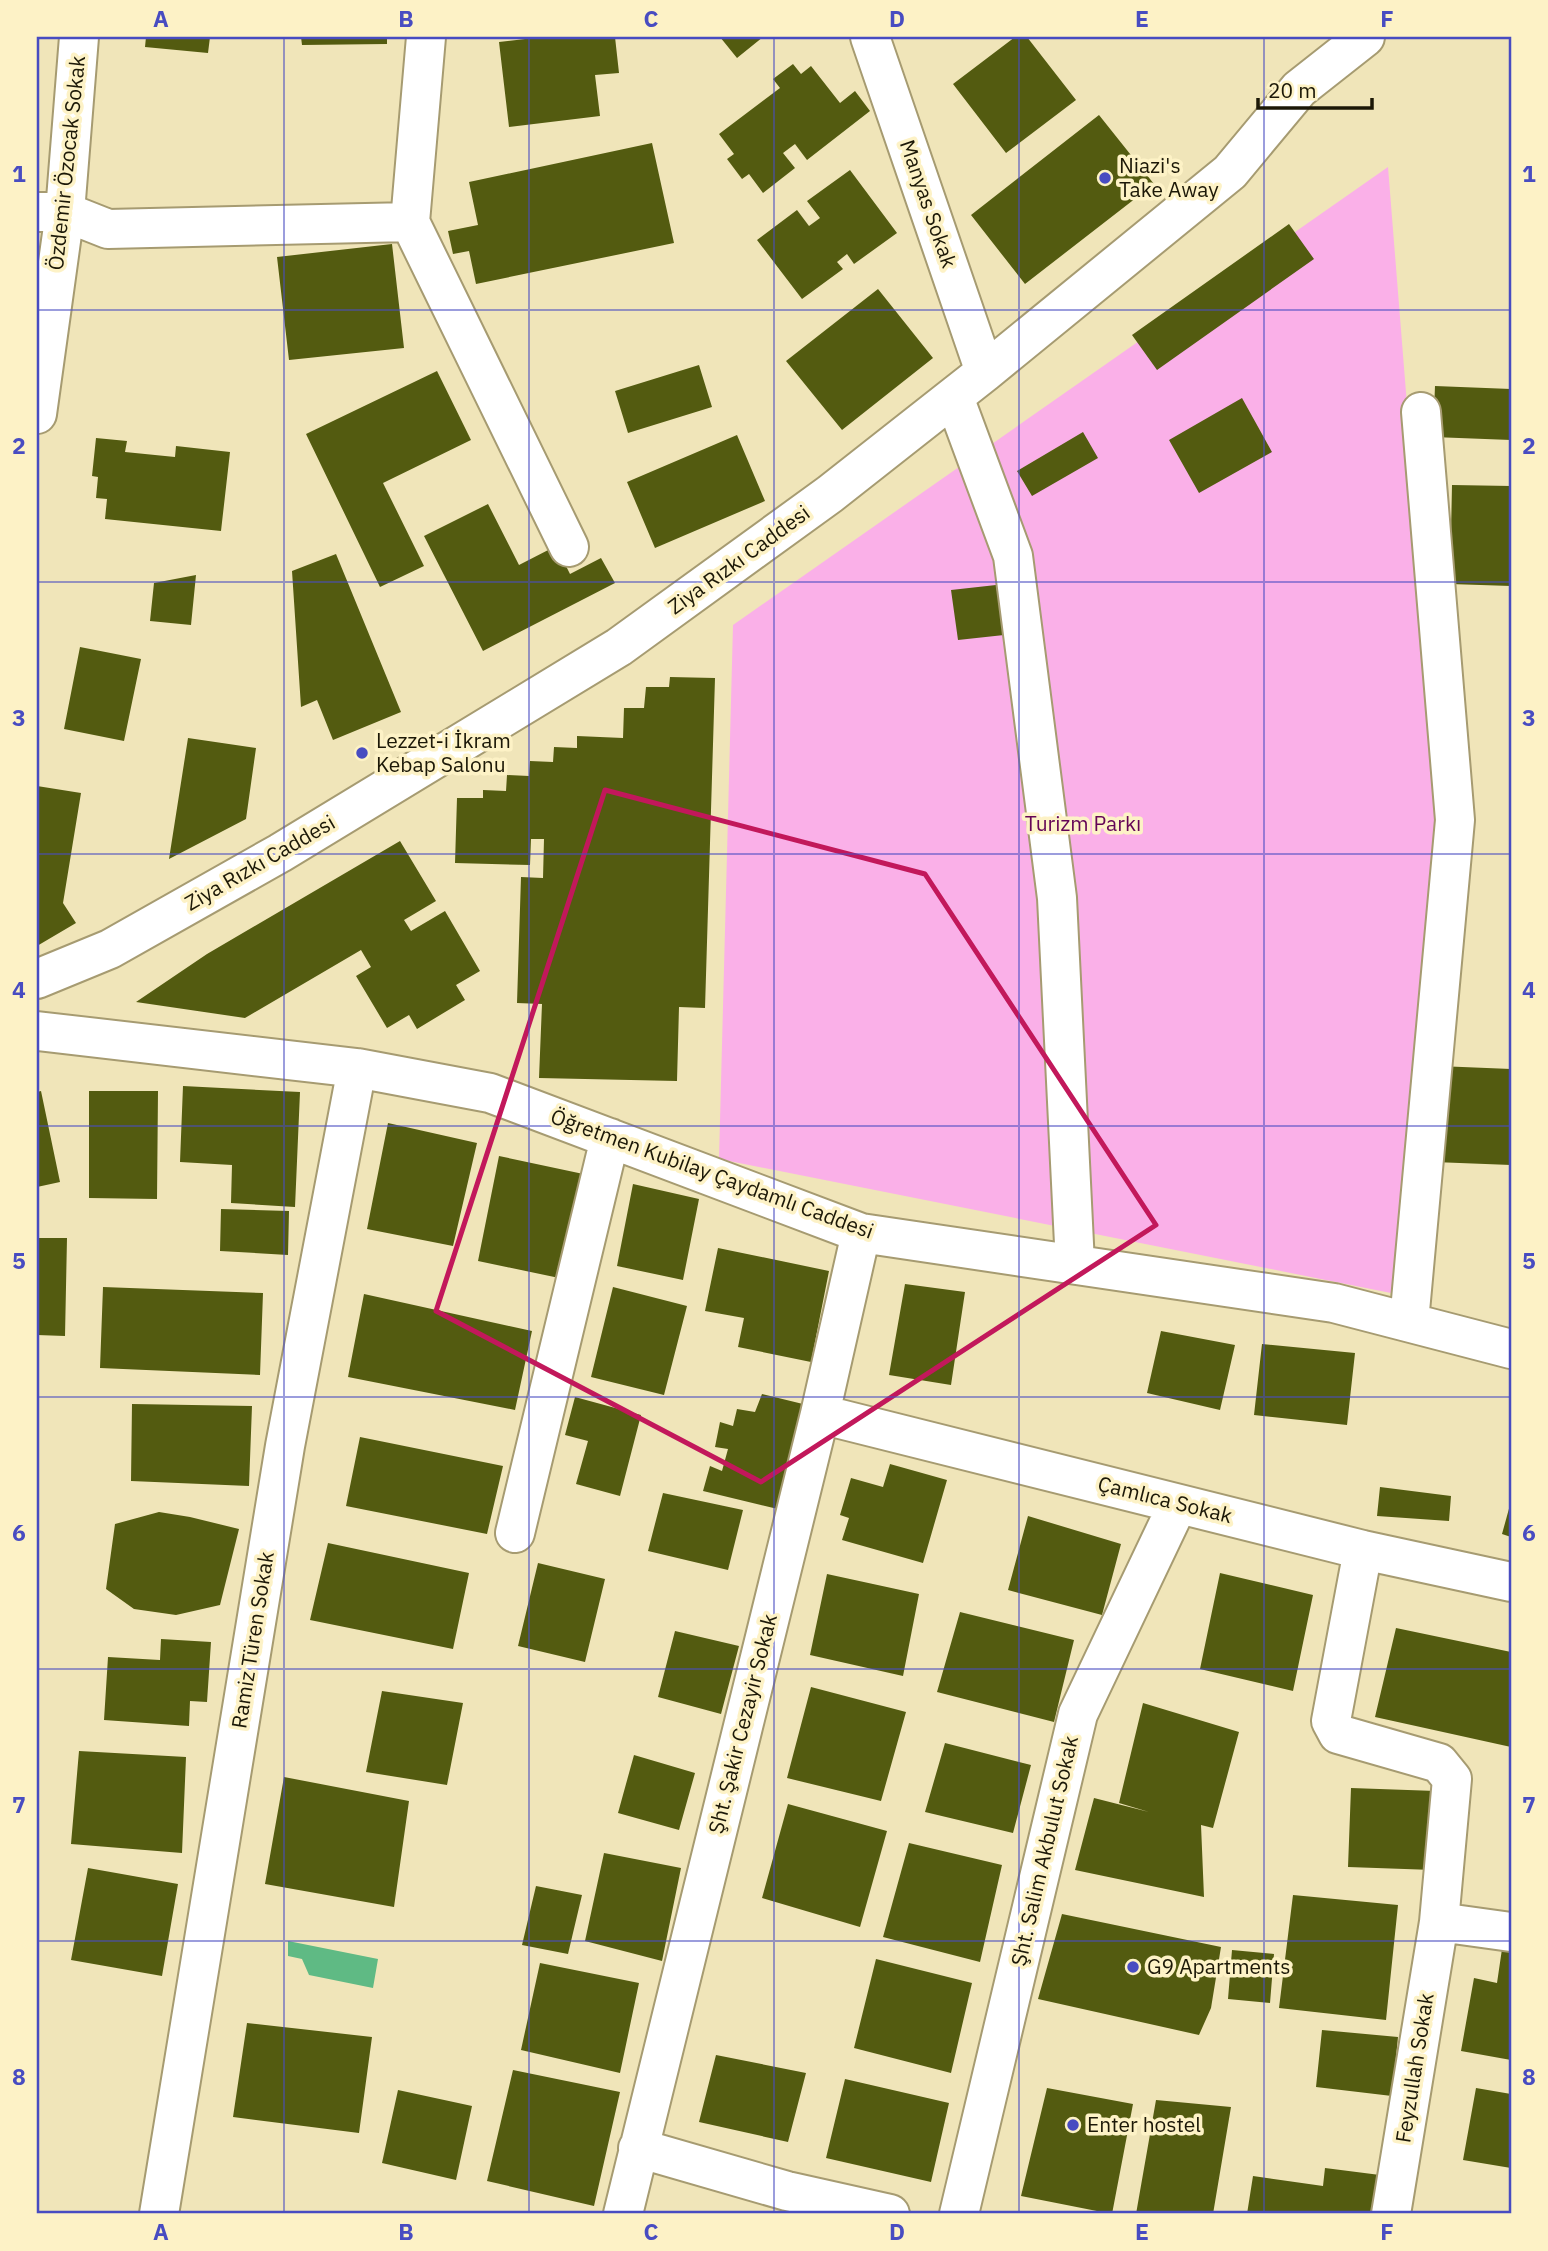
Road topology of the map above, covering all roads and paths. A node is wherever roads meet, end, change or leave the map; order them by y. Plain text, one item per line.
1 (79, 37) edge
2 (426, 37) edge
3 (870, 37) edge
4 (1365, 37) edge
5 (51, 212) edge
6 (410, 222) junction
7 (985, 372) junction
8 (954, 397) junction
9 (1421, 412) dead end
10 (37, 414) edge
11 (569, 547) dead end
12 (37, 979) edge
13 (37, 1031) edge
14 (358, 1068) junction
15 (610, 1138) junction
16 (861, 1233) junction
17 (1075, 1264) junction
18 (1409, 1322) junction
19 (1511, 1349) edge
20 (820, 1414) junction
21 (1178, 1504) junction
22 (515, 1533) dead end
23 (1363, 1549) junction
24 (1511, 1582) edge
25 (1439, 1922) junction
26 (1511, 1932) edge
27 (638, 2148) junction
28 (787, 2203) edge
29 (159, 2214) edge
30 (623, 2214) edge
31 (890, 2214) edge
32 (959, 2214) edge
33 (1391, 2214) edge

1 - 5 street, Özdemir Özocak Sokak
2 - 6 street
3 - 7 street, Manyas Sokak
4 - 7 street, Ziya Rızkı Caddesi
5 - 6 street
5 - 10 street, Özdemir Özocak Sokak
6 - 11 street
7 - 8 street, Ziya Rızkı Caddesi
8 - 12 street, Ziya Rızkı Caddesi
8 - 17 street
9 - 18 street
13 - 14 street, Öğretmen Kubilay Çaydamlı Caddesi
14 - 15 street, Öğretmen Kubilay Çaydamlı Caddesi
14 - 29 street, Ramiz Türen Sokak
15 - 16 street, Öğretmen Kubilay Çaydamlı Caddesi
15 - 22 street
16 - 17 street, Öğretmen Kubilay Çaydamlı Caddesi
16 - 20 street, Şht. Şakir Cezayir Sokak
17 - 18 street, Öğretmen Kubilay Çaydamlı Caddesi
18 - 19 street, Öğretmen Kubilay Çaydamlı Caddesi
20 - 21 street, Çamlıca Sokak
20 - 27 street, Şht. Şakir Cezayir Sokak
21 - 23 street, Çamlıca Sokak
21 - 32 street, Şht. Salim Akbulut Sokak
23 - 24 street, Çamlıca Sokak
23 - 25 street, Feyzullah Sokak
25 - 26 street
25 - 33 street, Feyzullah Sokak
27 - 28 street
27 - 30 street, Şht. Şakir Cezayir Sokak
28 - 31 street

